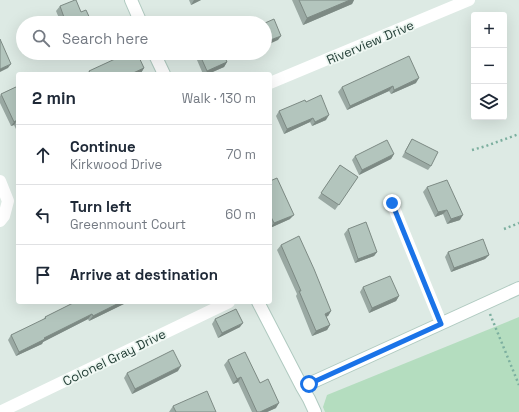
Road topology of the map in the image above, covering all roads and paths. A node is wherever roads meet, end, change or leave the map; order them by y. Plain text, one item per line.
1 (131, 0) edge
2 (469, 0) edge
3 (138, 16) edge
4 (157, 60) edge
5 (163, 72) edge
6 (272, 82) edge
7 (519, 134) edge
8 (472, 150) dead end
9 (0, 181) edge
10 (392, 203) dead end
11 (0, 221) edge
12 (519, 223) edge
13 (504, 229) dead end
14 (519, 288) edge
15 (486, 303) junction
16 (225, 304) edge
17 (259, 304) edge
18 (441, 324) junction
19 (519, 385) edge
20 (302, 387) junction
21 (0, 412) edge
22 (314, 412) edge

1 - 3 street
2 - 6 street, Riverview Drive
4 - 5 street
7 - 8 path
9 - 11 street
10 - 18 street
12 - 13 path
14 - 15 street
15 - 18 street
15 - 19 path
16 - 21 street, Colonel Gray Drive
17 - 20 street
18 - 20 street
20 - 22 street

